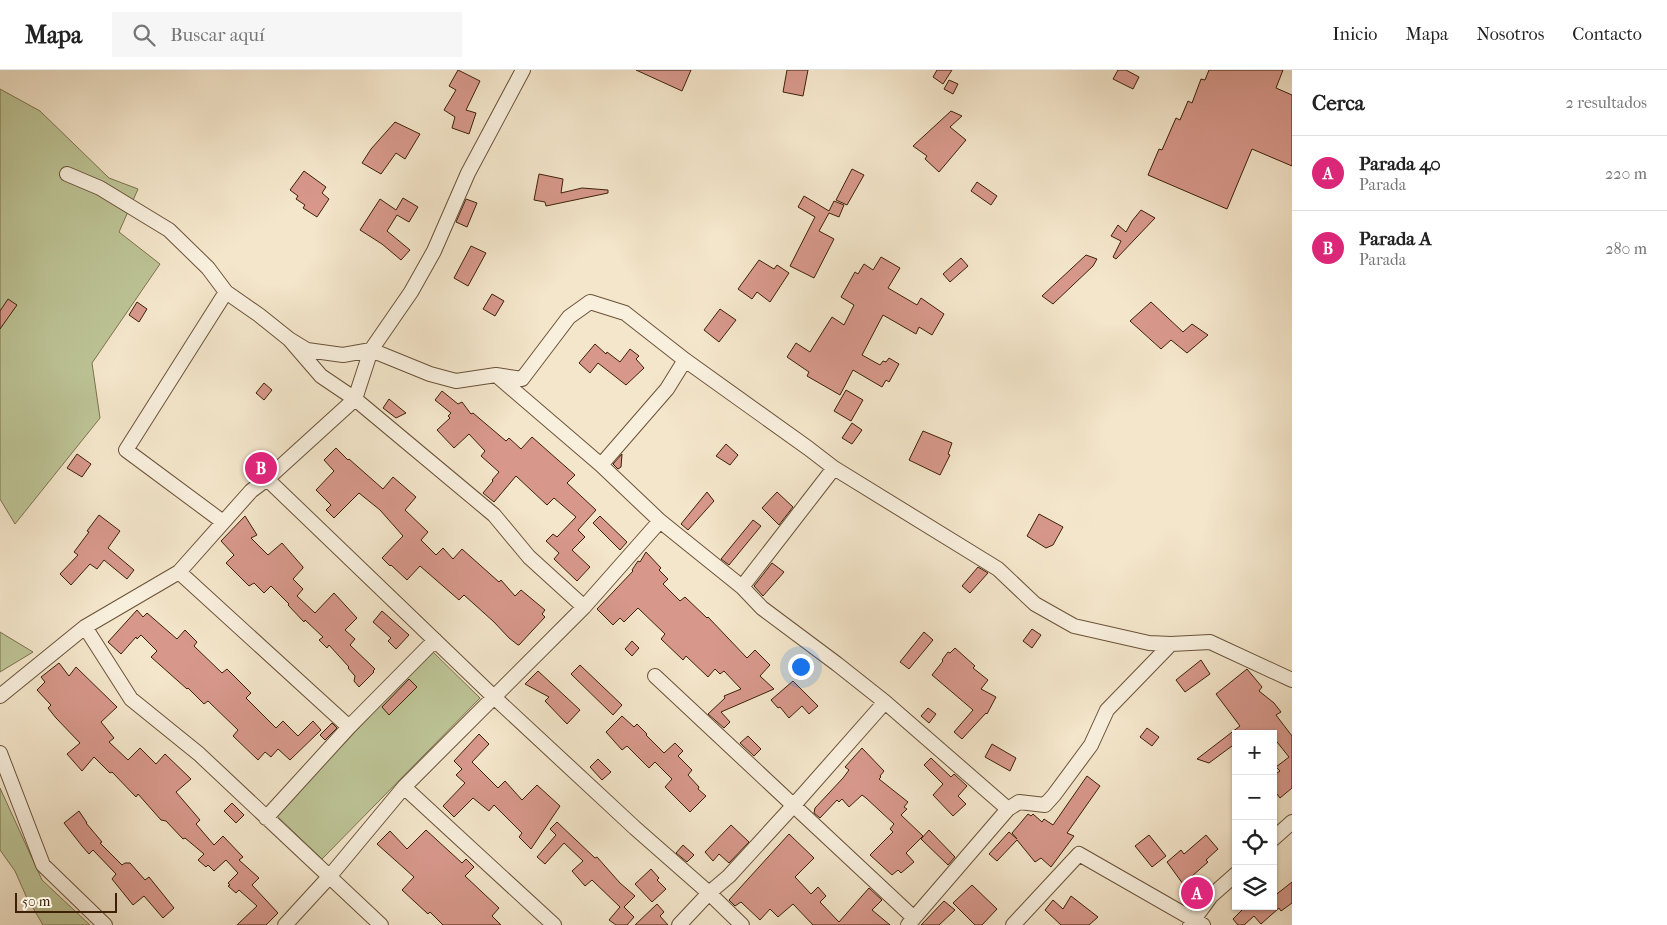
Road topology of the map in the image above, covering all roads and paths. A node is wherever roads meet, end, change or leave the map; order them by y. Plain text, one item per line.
1 (523, 70) edge
2 (67, 174) dead end
3 (226, 292) junction
4 (289, 339) junction
5 (371, 350) junction
6 (685, 360) junction
7 (496, 375) junction
8 (355, 399) junction
9 (601, 465) junction
10 (834, 468) junction
11 (267, 479) junction
12 (660, 520) junction
13 (224, 522) junction
14 (180, 572) junction
15 (742, 587) junction
16 (584, 607) junction
17 (85, 627) junction
18 (435, 640) junction
19 (1171, 644) junction
20 (654, 676) dead end
21 (1292, 680) edge
22 (0, 696) edge
23 (495, 698) junction
24 (885, 702) junction
25 (348, 727) junction
26 (0, 753) edge
27 (404, 787) junction
28 (794, 806) junction
29 (1008, 809) junction
30 (266, 818) junction
31 (1292, 822) edge
32 (1277, 835) edge
33 (330, 877) junction
34 (1232, 878) edge
35 (709, 893) junction
36 (911, 921) edge
37 (1196, 923) edge
38 (105, 925) edge
39 (285, 925) edge
40 (381, 925) edge
41 (554, 925) edge
42 (679, 925) edge
43 (742, 925) edge
44 (1014, 925) edge

1 - 5 street
2 - 3 street
3 - 4 street
3 - 13 street
4 - 5 street
4 - 8 street
5 - 7 street
5 - 8 street
6 - 7 street
6 - 9 street
6 - 10 street
7 - 9 street
8 - 11 street
8 - 16 street
9 - 12 street
10 - 15 street
10 - 19 street
11 - 13 street
11 - 18 street
12 - 15 street
12 - 16 street
13 - 14 street
14 - 17 street
14 - 25 street
15 - 24 street
16 - 23 street
17 - 22 street
17 - 30 street
18 - 23 street
18 - 25 street
19 - 21 street
19 - 29 street
20 - 28 street
23 - 27 street
23 - 35 street
24 - 28 street
24 - 29 street
25 - 30 street
26 - 38 street
27 - 33 street
27 - 41 street
28 - 35 street
28 - 36 street
29 - 36 street
30 - 33 street
31 - 32 street
33 - 39 street
33 - 40 street
34 - 37 street
35 - 42 street
35 - 43 street
37 - 44 street

